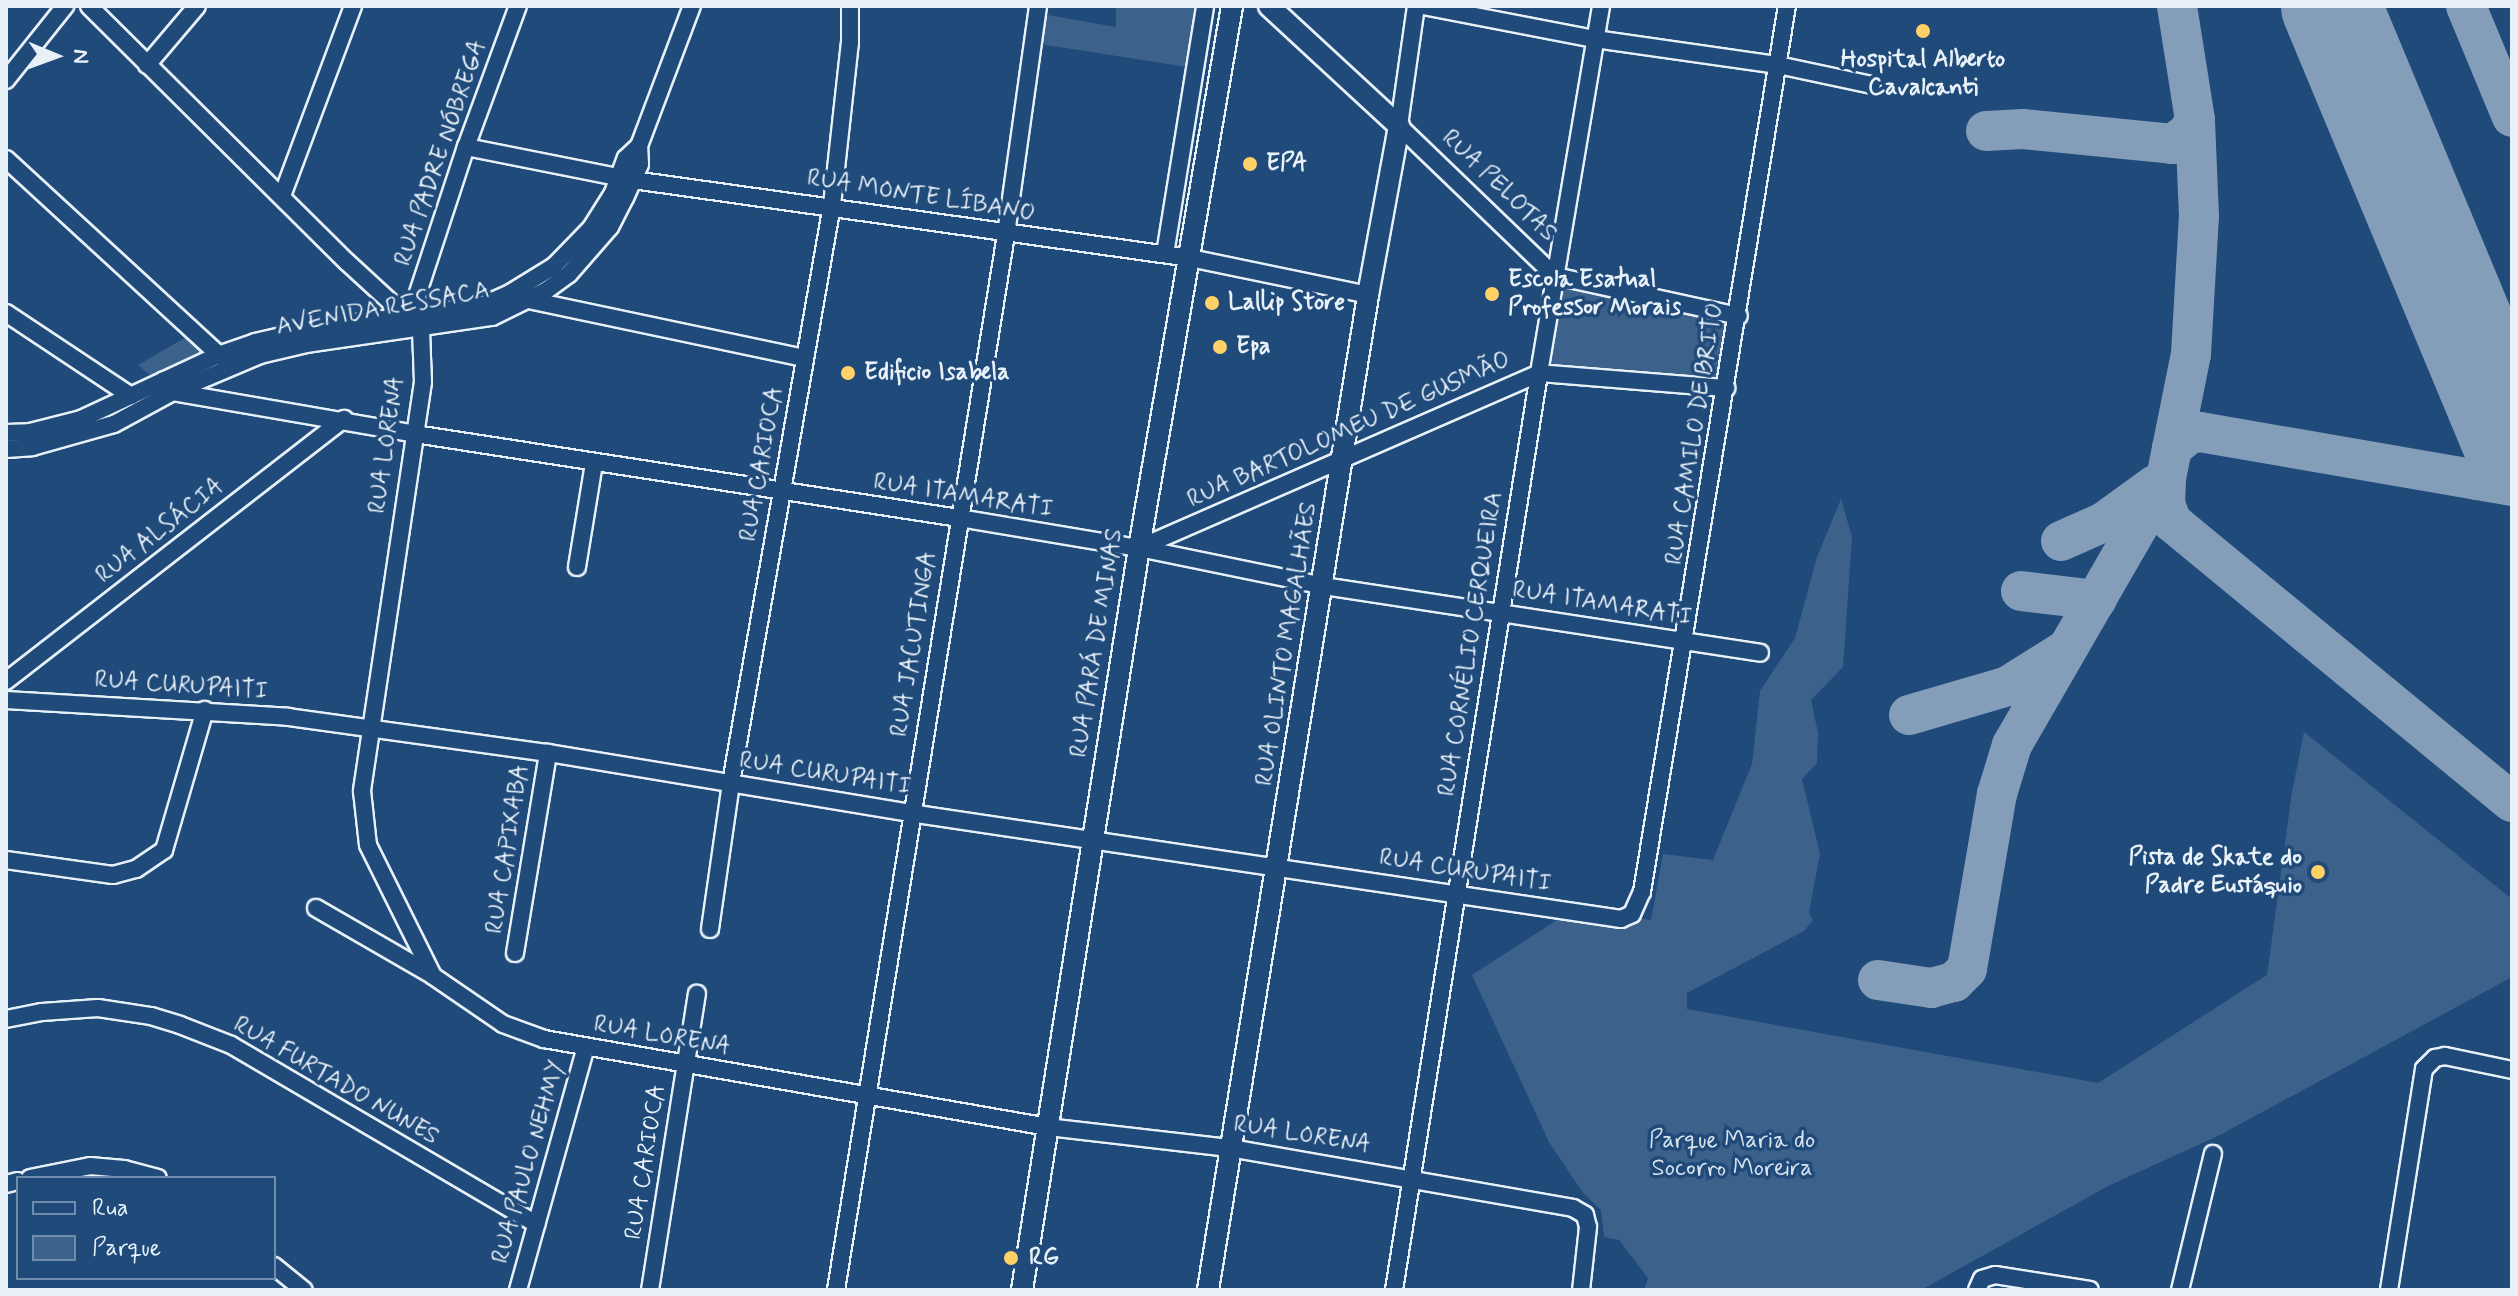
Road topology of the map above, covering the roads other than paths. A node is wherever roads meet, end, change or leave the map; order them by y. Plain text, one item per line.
1 (65, 6) edge
2 (89, 6) edge
3 (197, 6) edge
4 (353, 6) edge
5 (518, 6) edge
6 (692, 6) edge
7 (850, 6) edge
8 (1038, 6) edge
9 (1205, 6) edge
10 (1232, 6) edge
11 (1269, 6) edge
12 (1416, 6) edge
13 (1423, 6) edge
14 (1601, 6) edge
15 (1787, 6) edge
16 (1595, 39) junction
17 (147, 65) junction
18 (1778, 65) junction
19 (6, 80) edge
20 (1872, 85) dead end
21 (1399, 126) junction
22 (466, 147) junction
23 (6, 159) edge
24 (626, 178) junction
25 (282, 196) junction
26 (832, 205) junction
27 (1006, 234) junction
28 (1165, 254) junction
29 (1190, 258) junction
30 (1555, 276) junction
31 (1368, 295) junction
32 (529, 300) junction
33 (6, 313) edge
34 (1739, 316) junction
35 (416, 323) junction
36 (804, 358) junction
37 (225, 360) junction
38 (1539, 373) junction
39 (169, 386) junction
40 (1726, 388) junction
41 (131, 396) junction
42 (344, 419) junction
43 (6, 433) edge
44 (415, 434) junction
45 (6, 449) edge
46 (1343, 458) junction
47 (594, 463) junction
48 (781, 493) junction
49 (959, 518) junction
50 (1139, 548) junction
51 (577, 567) dead end
52 (1324, 586) junction
53 (1501, 612) junction
54 (1685, 641) junction
55 (1760, 653) dead end
56 (6, 681) edge
57 (6, 700) edge
58 (205, 710) junction
59 (369, 730) junction
60 (548, 753) junction
61 (731, 783) junction
62 (910, 813) junction
63 (1091, 840) junction
64 (6, 860) edge
65 (1276, 865) junction
66 (1456, 894) junction
67 (316, 908) dead end
68 (1632, 914) joint
69 (710, 929) dead end
70 (515, 953) dead end
71 (433, 976) junction
72 (697, 994) dead end
73 (6, 1019) edge
74 (586, 1047) junction
75 (686, 1065) junction
76 (2512, 1070) edge
77 (867, 1095) junction
78 (1048, 1127) junction
79 (1230, 1148) junction
80 (2213, 1154) dead end
81 (40, 1176) edge
82 (150, 1176) edge
83 (1414, 1178) junction
84 (536, 1224) junction
85 (276, 1268) edge
86 (1979, 1284) edge
87 (304, 1290) edge
88 (518, 1290) edge
89 (650, 1290) edge
90 (836, 1290) edge
91 (1022, 1290) edge
92 (1208, 1290) edge
93 (1394, 1290) edge
94 (1581, 1290) edge
95 (2090, 1290) edge
96 (2180, 1290) edge
97 (2389, 1290) edge

1 - 19 street
2 - 17 street
3 - 17 street
4 - 25 street
5 - 22 street, RUA PADRE NÓBREGA
6 - 24 street, AVENIDA RESSACA
7 - 26 street, RUA CARIOCA
8 - 27 street, RUA JACUTINGA
9 - 28 street
10 - 29 main road, RUA PARÁ DE MINAS
11 - 21 main road, RUA PELOTAS
12 - 21 street, RUA OLINTO MAGALHÃES
13 - 16 street
14 - 16 street, RUA CORNÉLIO CERQUEIRA
15 - 18 street, RUA CAMILO DE BRITO
16 - 18 street
16 - 30 street, RUA CORNÉLIO CERQUEIRA
17 - 25 street
18 - 20 street
18 - 34 street, RUA CAMILO DE BRITO
21 - 30 street, RUA PELOTAS
21 - 31 main road, RUA OLINTO MAGALHÃES
22 - 24 street, RUA MONTE LÍBANO
22 - 35 street, RUA PADRE NÓBREGA
23 - 37 street
24 - 26 street, RUA MONTE LÍBANO
24 - 32 street, AVENIDA RESSACA
24 - 35 street, AVENIDA RESSACA
25 - 35 street
26 - 27 street, RUA MONTE LÍBANO
26 - 36 street, RUA CARIOCA
27 - 28 street, RUA MONTE LÍBANO
27 - 49 street, RUA JACUTINGA
28 - 29 street, RUA MONTE LÍBANO
29 - 31 street, RUA MONTE LÍBANO
29 - 50 main road, RUA PARÁ DE MINAS
30 - 34 street, RUA PELOTAS
30 - 38 street, RUA CORNÉLIO CERQUEIRA
31 - 46 main road, RUA OLINTO MAGALHÃES
32 - 35 street, AVENIDA RESSACA
32 - 36 street
33 - 41 street
34 - 40 street, RUA CAMILO DE BRITO
35 - 37 street, AVENIDA RESSACA
35 - 44 street, RUA LORENA
36 - 48 street, RUA CARIOCA
37 - 39 street, AVENIDA RESSACA
38 - 40 street, RUA BARTOLOMEU DE GUSMÃO
38 - 46 street, RUA BARTOLOMEU DE GUSMÃO
38 - 53 street, RUA CORNÉLIO CERQUEIRA
39 - 41 street, AVENIDA RESSACA
39 - 42 street, RUA ITAMARATI
39 - 45 street, AVENIDA RESSACA
40 - 54 street, RUA CAMILO DE BRITO
41 - 43 street, AVENIDA RESSACA
42 - 44 street, RUA ITAMARATI
42 - 56 street, RUA ALSÁCIA
44 - 47 street, RUA ITAMARATI
44 - 59 street, RUA LORENA
46 - 50 street, RUA BARTOLOMEU DE GUSMÃO
46 - 52 main road, RUA OLINTO MAGALHÃES
47 - 48 street, RUA ITAMARATI
47 - 51 street
48 - 49 street, RUA ITAMARATI
48 - 61 street, RUA CARIOCA
49 - 50 street, RUA ITAMARATI
49 - 62 street, RUA JACUTINGA
50 - 52 street, RUA ITAMARATI
50 - 63 main road, RUA PARÁ DE MINAS
52 - 53 street, RUA ITAMARATI
52 - 65 main road, RUA OLINTO MAGALHÃES
53 - 54 street, RUA ITAMARATI
53 - 66 street, RUA CORNÉLIO CERQUEIRA
54 - 55 street, RUA ITAMARATI
54 - 68 street, RUA CAMILO DE BRITO
57 - 58 street, RUA CURUPAITI
58 - 59 street, RUA CURUPAITI
58 - 64 street
59 - 60 street, RUA CURUPAITI
59 - 71 street, RUA LORENA
60 - 61 street, RUA CURUPAITI
60 - 70 street, RUA CAPIXABA
61 - 62 street, RUA CURUPAITI
61 - 69 street, RUA CARIOCA
62 - 63 street, RUA CURUPAITI
62 - 77 street, RUA JACUTINGA
63 - 65 street, RUA CURUPAITI
63 - 78 main road, RUA PARÁ DE MINAS
65 - 66 street, RUA CURUPAITI
65 - 79 main road, RUA OLINTO MAGALHÃES
66 - 68 street, RUA CURUPAITI
66 - 83 street, RUA CORNÉLIO CERQUEIRA
67 - 71 street
71 - 74 street, RUA LORENA
72 - 75 street, RUA CARIOCA
73 - 84 street, RUA FURTADO NUNES
74 - 75 street, RUA LORENA
74 - 84 street, RUA PAULO NEHMY
75 - 77 street, RUA LORENA
75 - 89 street, RUA CARIOCA
76 - 97 street
77 - 78 street, RUA LORENA
77 - 90 street, RUA JACUTINGA
78 - 79 street, RUA LORENA
78 - 91 main road, RUA PARÁ DE MINAS
79 - 83 street, RUA LORENA
79 - 92 main road, RUA OLINTO MAGALHÃES
80 - 96 street
81 - 82 street
83 - 93 street, RUA CORNÉLIO CERQUEIRA
83 - 94 street, RUA LORENA
84 - 88 street, RUA PAULO NEHMY
85 - 87 street
86 - 95 street

